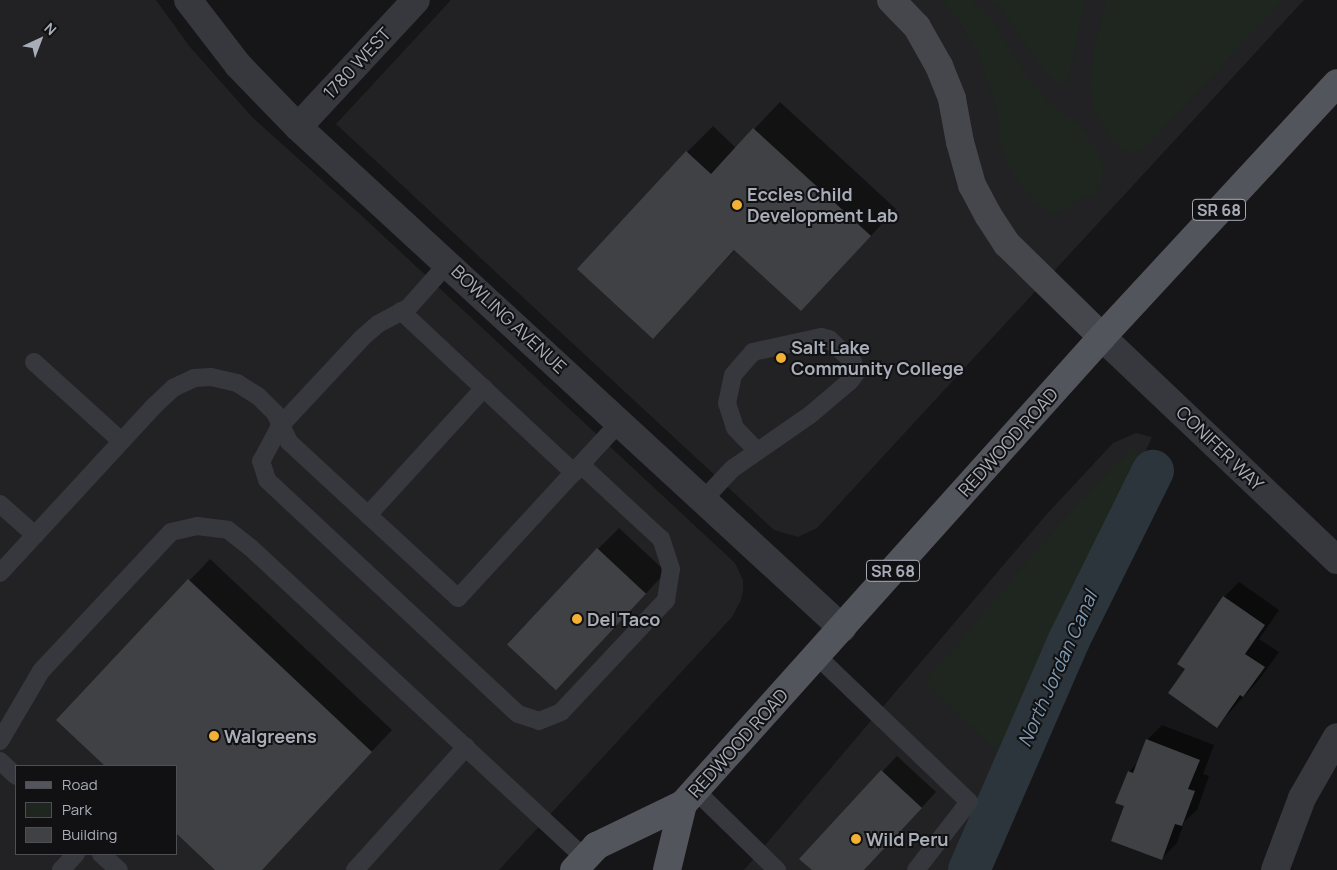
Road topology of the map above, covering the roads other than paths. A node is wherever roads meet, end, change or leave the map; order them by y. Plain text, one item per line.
1 (188, 0) edge
2 (416, 0) edge
3 (891, 0) edge
4 (1337, 83) edge
5 (298, 127) junction
6 (448, 263) junction
7 (401, 311) junction
8 (1102, 337) junction
9 (34, 362) dead end
10 (484, 388) junction
11 (620, 422) junction
12 (280, 426) junction
13 (121, 441) junction
14 (756, 450) junction
15 (577, 469) junction
16 (704, 499) junction
17 (0, 504) edge
18 (368, 515) junction
19 (35, 535) junction
20 (1337, 560) edge
21 (0, 573) edge
22 (842, 628) junction
23 (817, 656) junction
24 (1337, 737) edge
25 (0, 741) edge
26 (466, 747) junction
27 (0, 762) edge
28 (15, 775) edge
29 (689, 797) junction
30 (75, 855) edge
31 (102, 855) edge
32 (580, 864) edge
33 (61, 870) edge
34 (119, 870) edge
35 (354, 870) edge
36 (667, 870) edge
37 (776, 870) edge
38 (916, 870) edge
39 (1275, 870) edge

1 - 5 street, BOWLING AVENUE
2 - 5 street, 1780 WEST
3 - 8 street
4 - 8 main road, REDWOOD ROAD / SR 68
5 - 6 street, BOWLING AVENUE
6 - 7 lane
6 - 11 street, BOWLING AVENUE
7 - 10 lane
7 - 12 lane
8 - 20 street, CONIFER WAY
8 - 22 main road, REDWOOD ROAD / SR 68
9 - 13 lane
10 - 15 lane
10 - 18 lane
11 - 15 lane
11 - 16 street, BOWLING AVENUE
12 - 13 lane
12 - 15 lane
12 - 18 lane
13 - 19 lane
14 - 14 lane
14 - 16 lane
15 - 18 lane
16 - 22 street, BOWLING AVENUE
17 - 19 lane
19 - 21 lane
22 - 23 main road, REDWOOD ROAD / SR 68
23 - 29 main road, REDWOOD ROAD / SR 68
23 - 38 lane
24 - 39 street
25 - 26 lane
26 - 32 lane
26 - 35 lane
27 - 28 lane
29 - 32 main road, REDWOOD ROAD / SR 68
29 - 36 main road, REDWOOD ROAD / SR 68
29 - 37 lane
30 - 33 lane
31 - 34 lane

